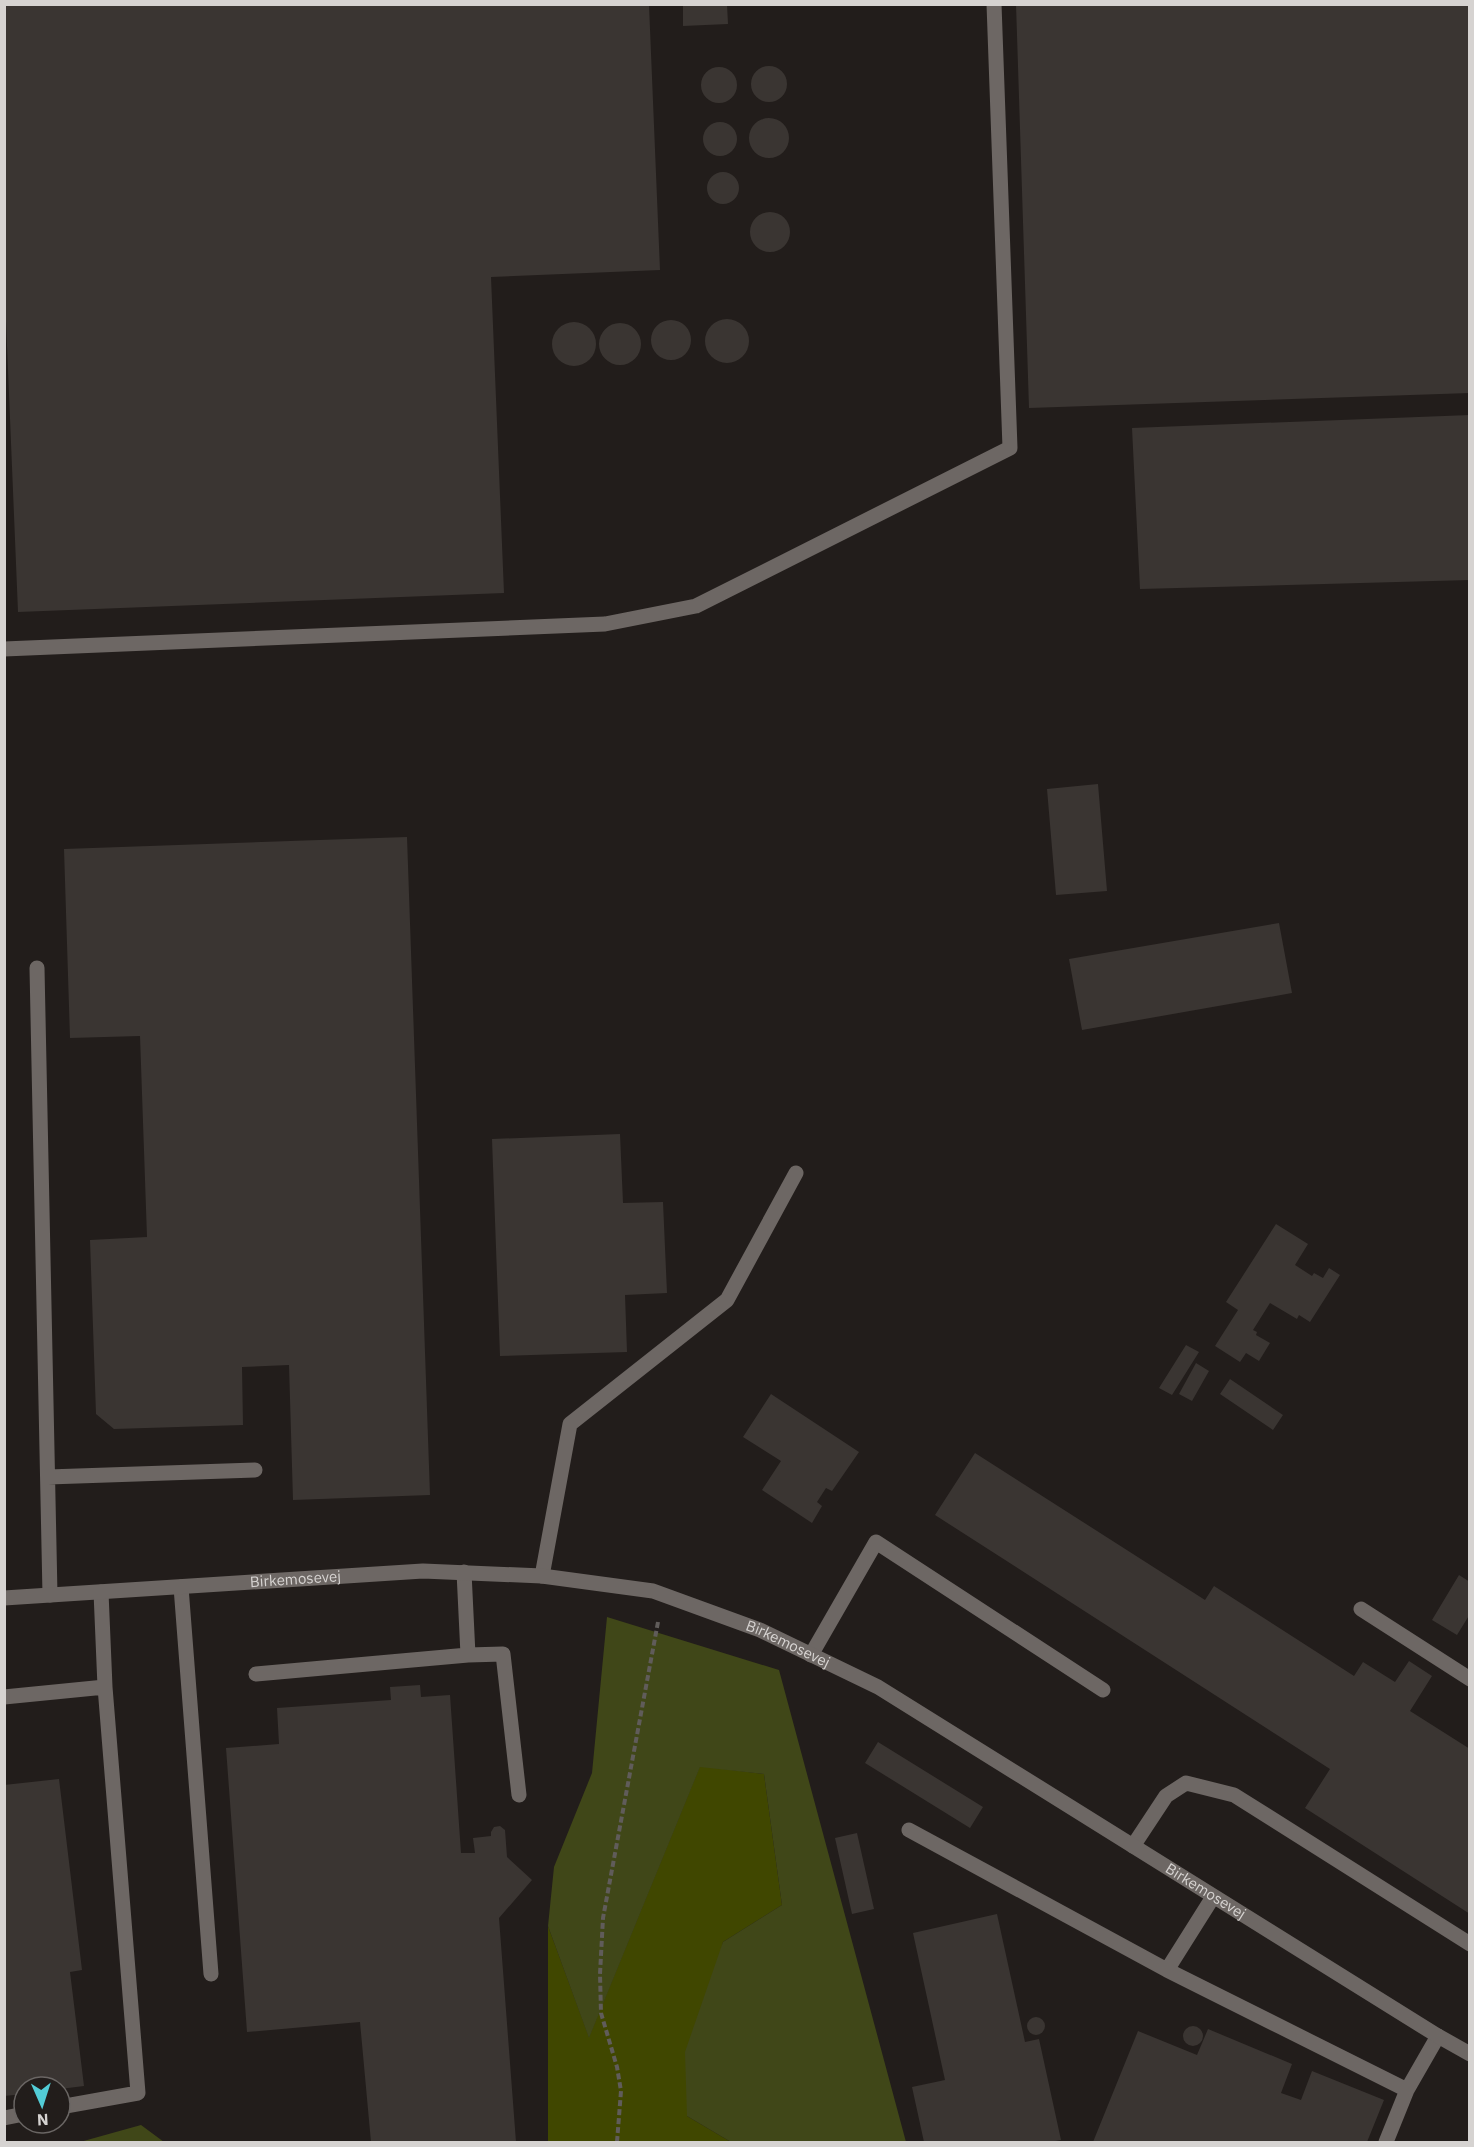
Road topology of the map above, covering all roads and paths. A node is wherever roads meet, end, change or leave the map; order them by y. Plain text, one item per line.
1 (994, 4) edge
2 (4, 649) edge
3 (37, 968) dead end
4 (796, 1173) dead end
5 (255, 1470) dead end
6 (48, 1477) junction
7 (464, 1572) junction
8 (542, 1576) junction
9 (181, 1587) junction
10 (101, 1592) junction
11 (50, 1595) junction
12 (663, 1595) junction
13 (4, 1598) edge
14 (1361, 1609) dead end
15 (468, 1655) junction
16 (811, 1655) junction
17 (256, 1674) dead end
18 (1470, 1679) edge
19 (105, 1687) junction
20 (1103, 1690) dead end
21 (4, 1697) edge
22 (519, 1795) dead end
23 (909, 1830) dead end
24 (1133, 1846) junction
25 (1213, 1897) junction
26 (1470, 1944) edge
27 (1167, 1970) junction
28 (211, 1974) dead end
29 (1438, 2036) junction
30 (1470, 2054) edge
31 (1407, 2090) junction
32 (72, 2106) edge
33 (617, 2142) edge
34 (1386, 2142) edge

1 - 2 street
3 - 6 street
4 - 8 street
5 - 6 street
6 - 11 street
7 - 8 street, Birkemosevej
7 - 9 street, Birkemosevej
7 - 15 street
8 - 12 street, Birkemosevej
9 - 10 street, Birkemosevej
9 - 28 street
10 - 11 street, Birkemosevej
10 - 19 street
11 - 13 street, Birkemosevej
12 - 16 street, Birkemosevej
12 - 33 path
14 - 18 street
15 - 17 street
15 - 22 street
16 - 20 street
16 - 24 street, Birkemosevej
19 - 21 street
19 - 32 street
23 - 27 street
24 - 25 street, Birkemosevej
24 - 26 street
25 - 27 street
25 - 29 street, Birkemosevej
27 - 31 street
29 - 30 street, Birkemosevej
29 - 31 street
31 - 34 street

